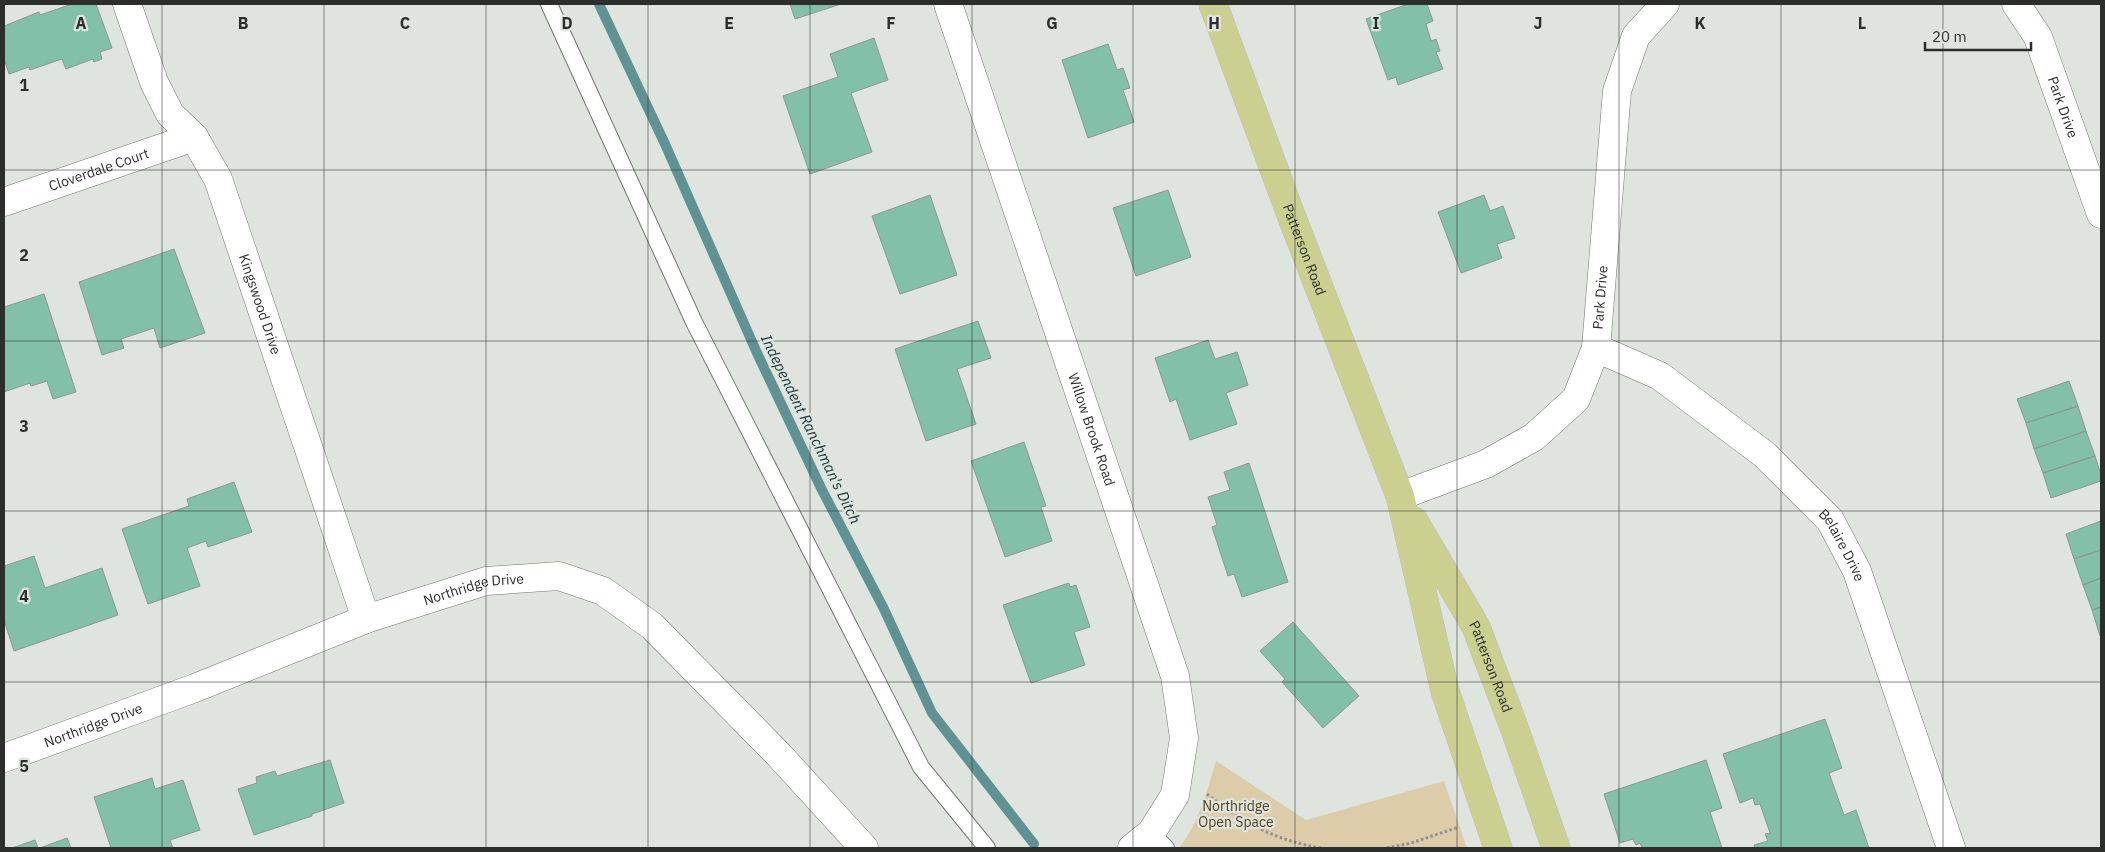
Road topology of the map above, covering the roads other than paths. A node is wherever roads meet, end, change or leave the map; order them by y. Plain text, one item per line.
1 (127, 4) edge
2 (549, 4) edge
3 (948, 4) edge
4 (1213, 4) edge
5 (1665, 4) edge
6 (2016, 4) edge
7 (194, 137) junction
8 (4, 202) edge
9 (2101, 214) edge
10 (1596, 348) junction
11 (1400, 496) junction
12 (366, 619) junction
13 (4, 758) edge
14 (1150, 843) edge
15 (864, 848) edge
16 (987, 848) edge
17 (1498, 848) edge
18 (1556, 848) edge
19 (1951, 848) edge

1 - 7 street, Kingswood Drive
2 - 16 lane
3 - 14 street, Willow Brook Road
4 - 11 main road, Patterson Road
5 - 10 street, Park Drive
6 - 9 street, Park Drive
7 - 8 street, Cloverdale Court
7 - 12 street, Kingswood Drive
10 - 11 street, Park Drive
10 - 19 street, Belaire Drive
11 - 17 main road, Patterson Road
11 - 18 main road, Patterson Road
12 - 13 street, Northridge Drive
12 - 15 street, Northridge Drive

